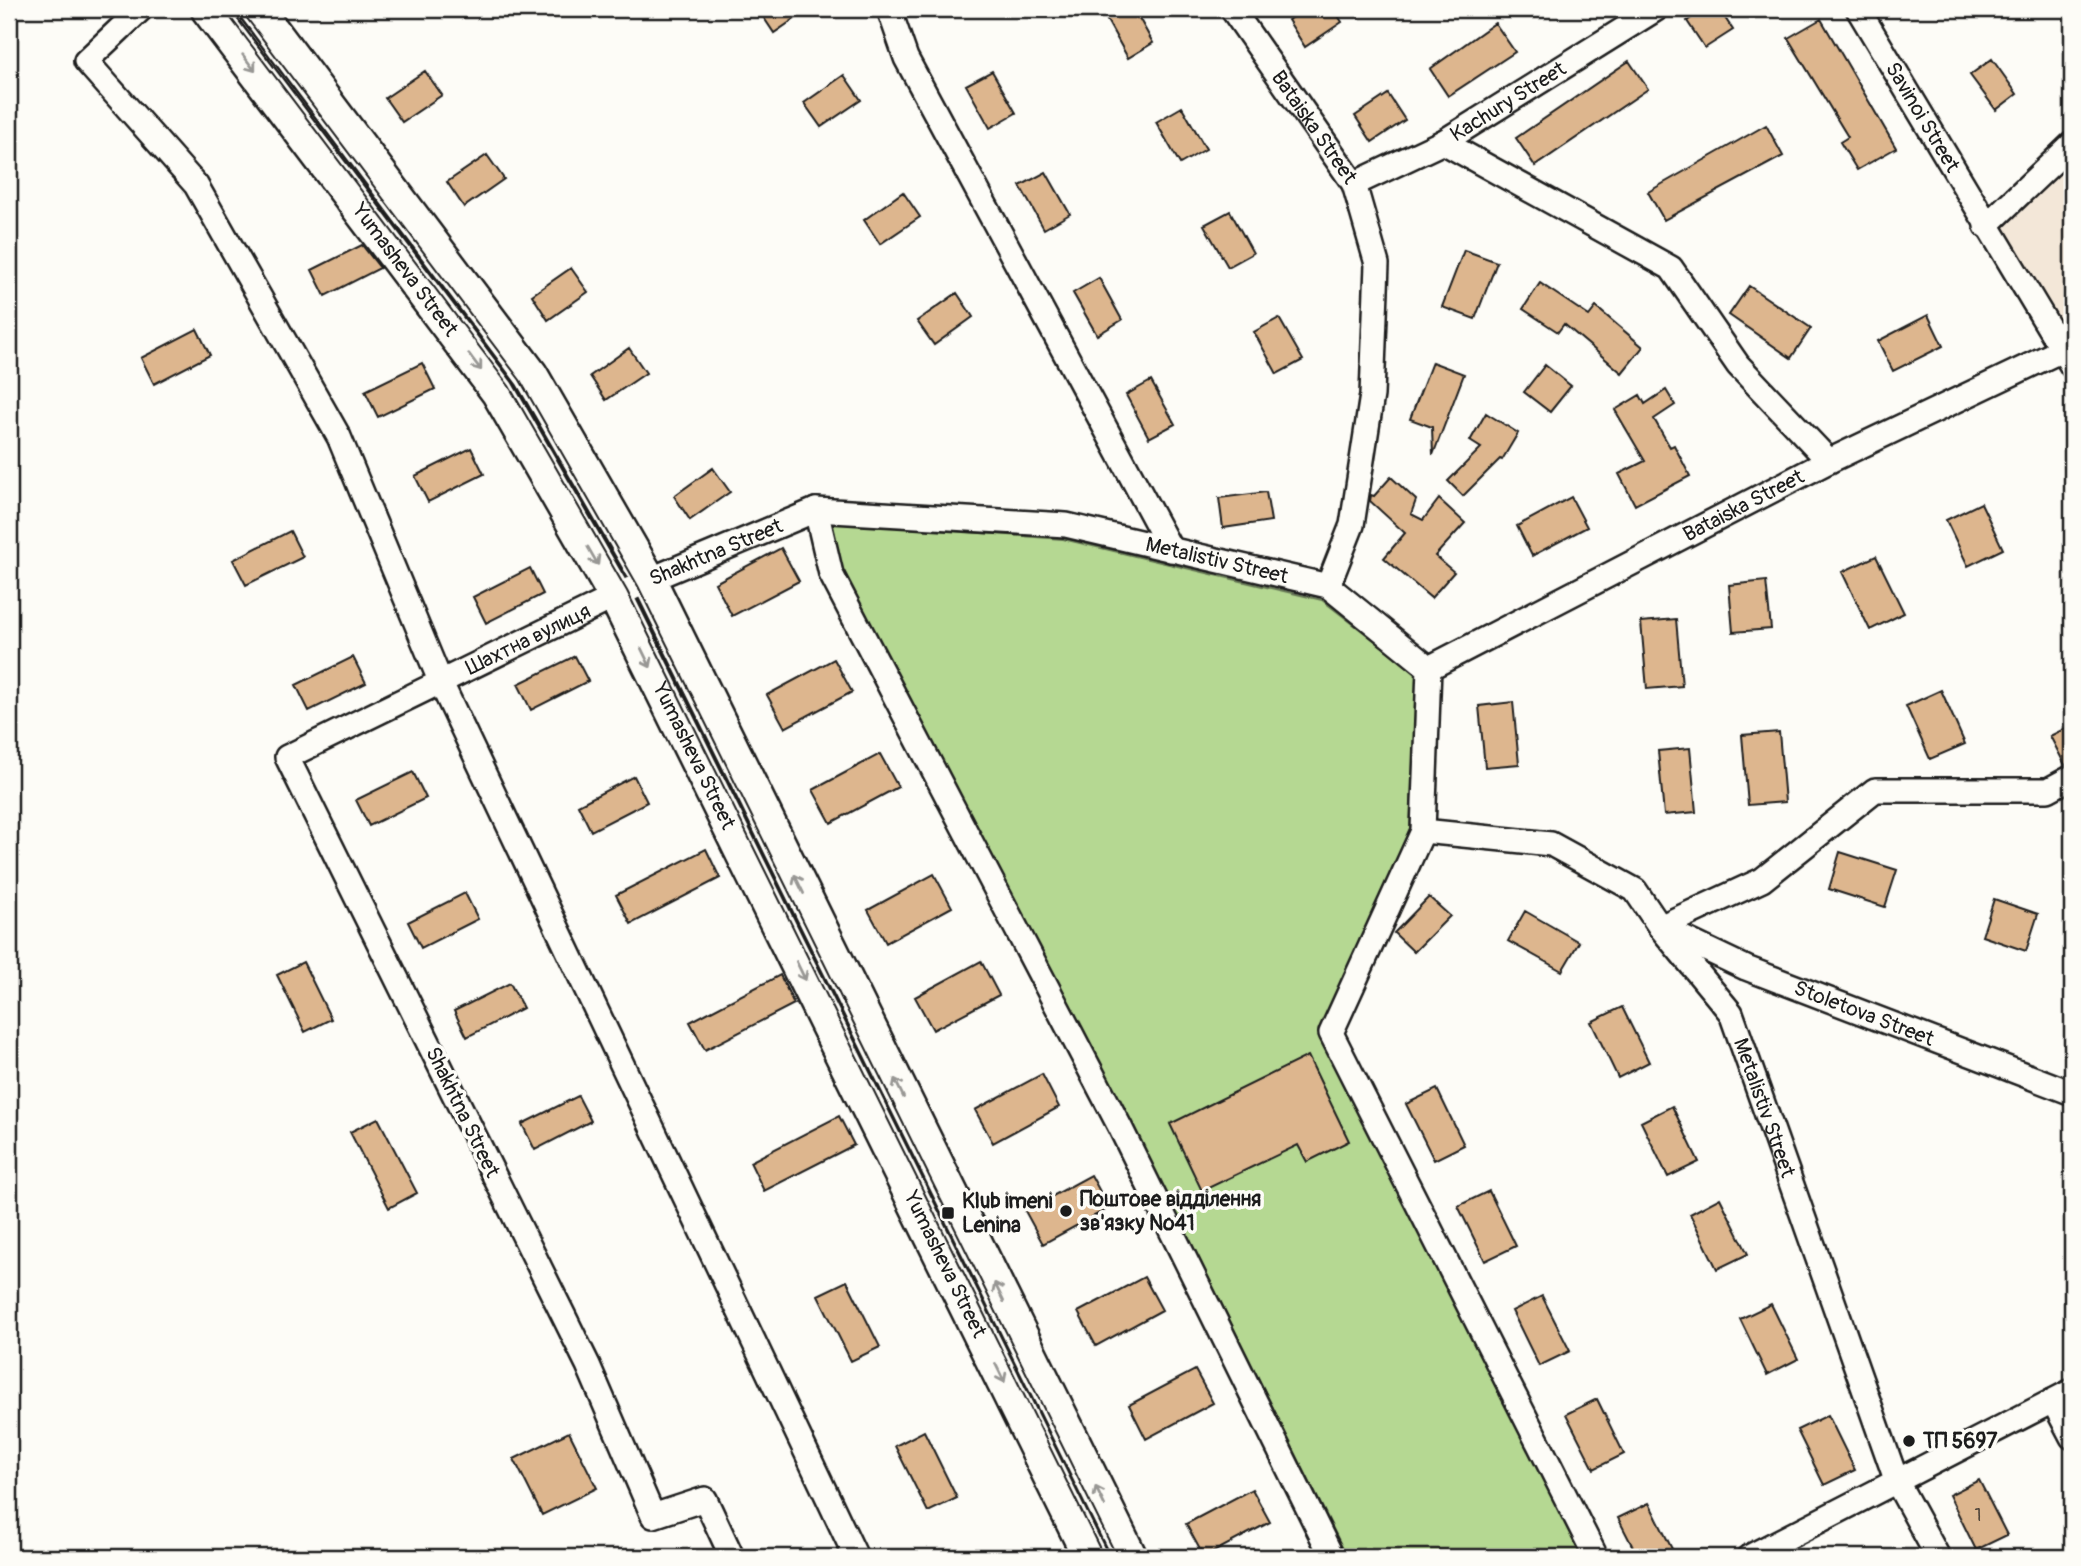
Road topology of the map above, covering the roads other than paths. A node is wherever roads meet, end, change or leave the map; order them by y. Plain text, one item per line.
1 (141, 9) edge
2 (208, 9) edge
3 (256, 9) edge
4 (889, 9) edge
5 (1656, 9) edge
6 (1858, 9) edge
7 (1240, 12) edge
8 (1443, 142) junction
9 (2072, 144) edge
10 (1354, 184) junction
11 (1986, 226) junction
12 (2067, 358) edge
13 (1829, 461) junction
14 (816, 510) junction
15 (1171, 550) junction
16 (649, 580) junction
17 (1328, 586) junction
18 (616, 597) junction
19 (1429, 668) junction
20 (441, 682) junction
21 (2072, 777) edge
22 (1423, 831) junction
23 (1660, 927) junction
24 (2072, 1093) edge
25 (2063, 1396) edge
26 (2072, 1437) edge
27 (1898, 1482) junction
28 (732, 1557) edge
29 (856, 1557) edge
30 (1090, 1557) edge
31 (1130, 1557) edge
32 (1332, 1557) edge
33 (1596, 1557) edge
34 (1749, 1557) edge
35 (1938, 1557) edge

1 - 20 street
2 -> 18 main road, Yumasheva Street
3 - 16 main road, Yumasheva Street
4 - 15 street
5 - 8 street, Kachury Street
6 - 11 street, Savinoi Street
7 - 10 street, Bataiska Street
8 - 10 street, Kachury Street
8 - 13 street
9 - 11 street
10 - 17 street, Bataiska Street
11 - 12 street, Savinoi Street
12 - 13 street, Bataiska Street
13 - 19 street, Bataiska Street
14 - 15 street, Metalistiv Street
14 - 16 street, Shakhtna Street
14 - 32 street
15 - 17 street, Metalistiv Street
16 - 18 street, Shakhtna Street
31 -> 16 main road, Yumasheva Street
17 - 19 street, Metalistiv Street
18 - 20 street, Шахтна вулиця
18 -> 30 main road, Yumasheva Street
19 - 22 street
20 - 28 street, Shakhtna Street
20 - 29 street
21 - 23 street
22 - 23 street, Metalistiv Street
22 - 33 street
23 - 24 street, Stoletova Street
23 - 27 street, Metalistiv Street
25 - 26 street
25 - 27 street
27 - 34 street
27 - 35 street, Metalistiv Street

